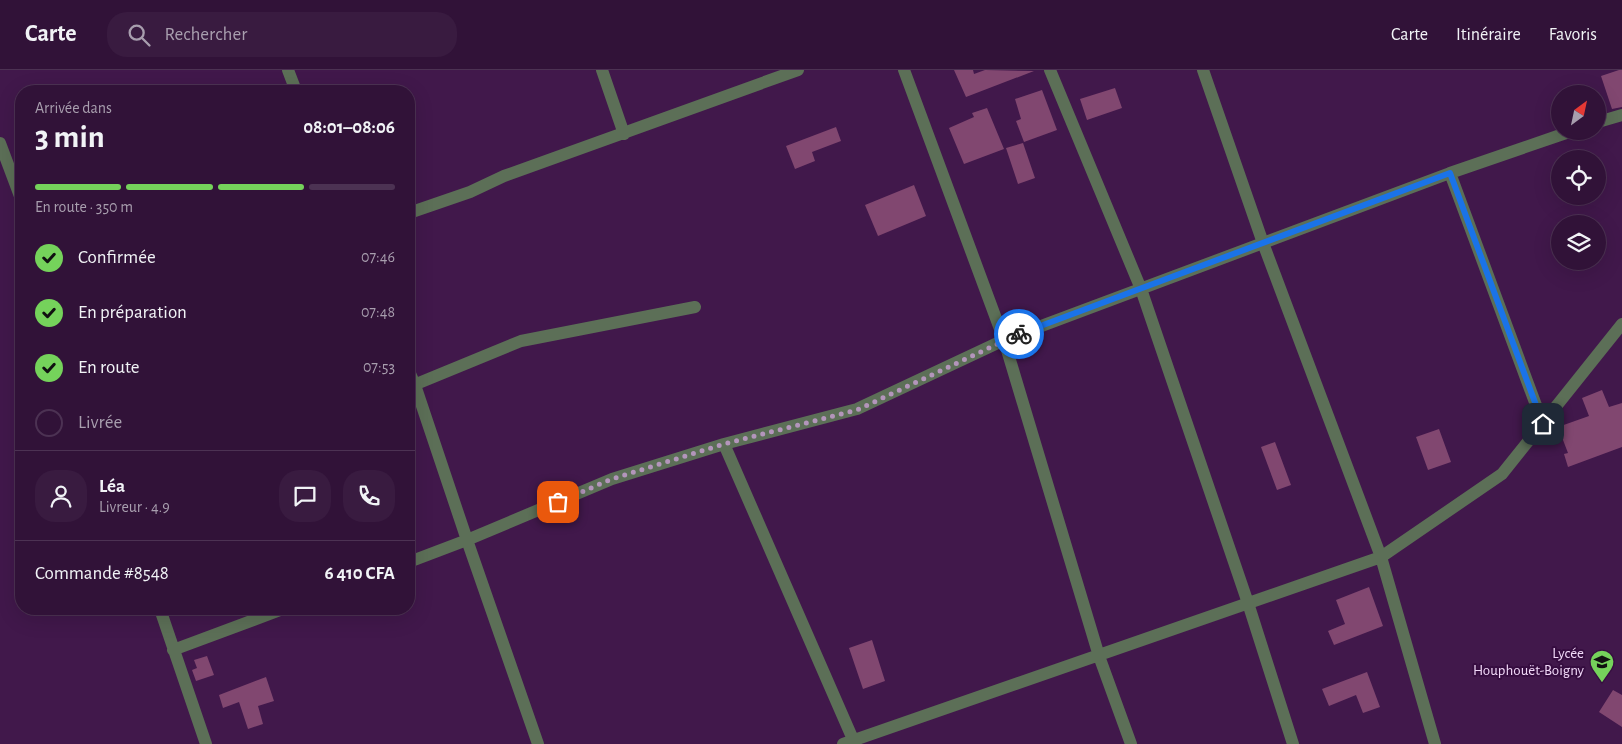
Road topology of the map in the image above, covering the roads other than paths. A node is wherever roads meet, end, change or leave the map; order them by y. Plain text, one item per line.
1 (602, 70) edge
2 (798, 70) edge
3 (904, 70) edge
4 (1050, 70) edge
5 (1203, 70) edge
6 (291, 71) edge
7 (294, 85) edge
8 (1622, 115) edge
9 (1606, 120) edge
10 (624, 134) junction
11 (1551, 138) edge
12 (0, 142) edge
13 (1450, 173) junction
14 (15, 183) edge
15 (415, 211) edge
16 (1263, 243) junction
17 (1141, 289) junction
18 (695, 307) dead end
19 (1622, 324) edge
20 (1004, 340) junction
21 (415, 385) edge
22 (415, 394) edge
23 (1543, 424) junction
24 (724, 444) junction
25 (467, 540) junction
26 (1381, 557) junction
27 (415, 560) edge
28 (1248, 604) junction
29 (162, 615) edge
30 (267, 615) edge
31 (173, 650) junction
32 (1099, 656) junction
33 (851, 743) edge
34 (206, 744) edge
35 (538, 744) edge
36 (1131, 744) edge
37 (1293, 744) edge
38 (1435, 744) edge

1 - 10 street
2 - 10 street
3 - 20 street
4 - 17 street
5 - 16 street
6 - 7 street
8 - 9 street
10 - 15 street
11 - 13 street
12 - 14 street
13 - 16 street
13 - 23 street
16 - 17 street
16 - 26 street
17 - 20 street
17 - 28 street
18 - 21 street
19 - 23 street
20 - 24 street
20 - 32 street
22 - 25 street
23 - 26 street
24 - 25 street
24 - 33 street
25 - 27 street
25 - 35 street
26 - 28 street
26 - 38 street
28 - 32 street
28 - 37 street
29 - 31 street
30 - 31 street
31 - 34 street
32 - 33 street
32 - 36 street

